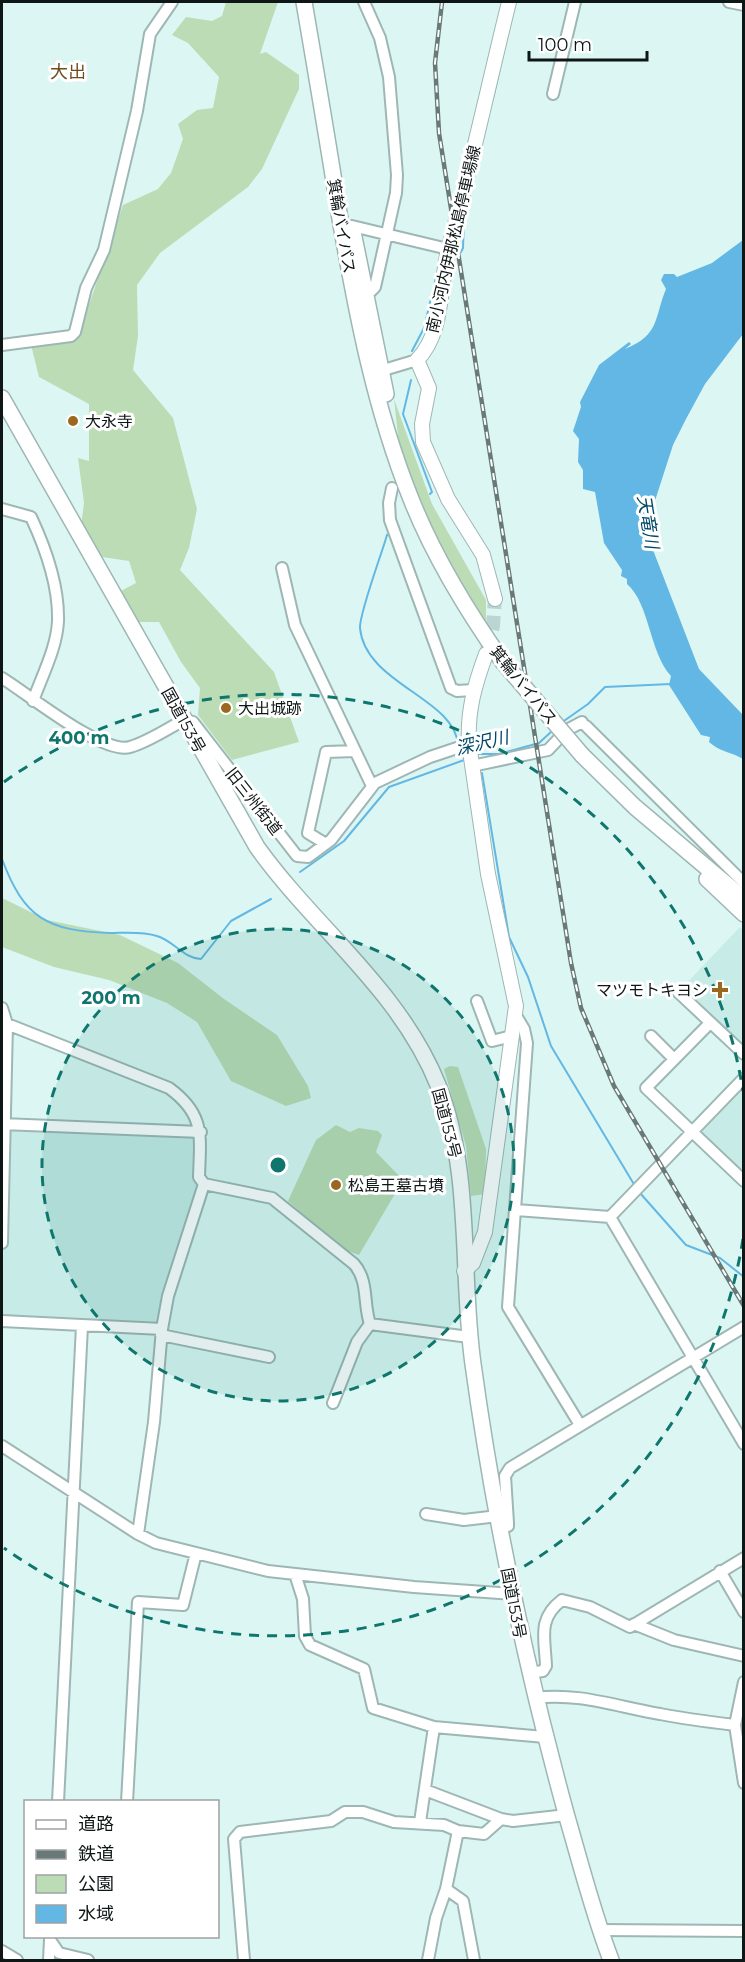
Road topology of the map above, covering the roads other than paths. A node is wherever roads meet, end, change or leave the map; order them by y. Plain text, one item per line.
1 (172, 2) edge
2 (304, 2) edge
3 (313, 2) edge
4 (364, 2) edge
5 (509, 2) edge
6 (575, 2) edge
7 (729, 2) edge
8 (744, 5) edge
9 (553, 94) dead end
10 (352, 226) junction
11 (387, 233) junction
12 (448, 249) junction
13 (371, 291) dead end
14 (2, 345) edge
15 (417, 360) junction
16 (375, 372) junction
17 (2, 398) edge
18 (392, 488) dead end
19 (2, 509) edge
20 (282, 568) dead end
21 (495, 599) tunnel mouth
22 (486, 654) tunnel mouth
23 (2, 678) edge
24 (473, 690) junction
25 (33, 701) junction
26 (184, 720) junction
27 (355, 751) junction
28 (471, 755) junction
29 (372, 786) junction
30 (635, 807) junction
31 (328, 842) junction
32 (744, 883) edge
33 (744, 899) edge
34 (744, 914) edge
35 (678, 992) dead end
36 (477, 1001) dead end
37 (2, 1008) edge
38 (515, 1014) junction
39 (4, 1023) edge
40 (710, 1023) junction
41 (512, 1036) junction
42 (651, 1036) dead end
43 (744, 1054) edge
44 (673, 1058) junction
45 (744, 1078) edge
46 (4, 1124) edge
47 (201, 1132) junction
48 (693, 1132) junction
49 (744, 1181) edge
50 (204, 1184) junction
51 (516, 1210) junction
52 (610, 1217) junction
53 (2, 1243) edge
54 (464, 1271) junction
55 (2, 1321) edge
56 (370, 1324) junction
57 (82, 1326) junction
58 (744, 1327) edge
59 (161, 1332) junction
60 (470, 1337) junction
61 (269, 1357) dead end
62 (692, 1358) junction
63 (333, 1403) dead end
64 (580, 1425) junction
65 (744, 1444) edge
66 (2, 1446) edge
67 (73, 1493) junction
68 (426, 1514) dead end
69 (500, 1522) junction
70 (138, 1534) junction
71 (196, 1553) junction
72 (744, 1558) edge
73 (720, 1571) junction
74 (296, 1574) junction
75 (512, 1594) junction
76 (744, 1612) edge
77 (634, 1624) junction
78 (744, 1656) edge
79 (529, 1673) junction
80 (744, 1682) edge
81 (535, 1698) junction
82 (735, 1725) junction
83 (434, 1727) junction
84 (545, 1737) junction
85 (744, 1783) edge
86 (425, 1790) junction
87 (58, 1800) edge
88 (127, 1800) edge
89 (567, 1815) junction
90 (501, 1819) junction
91 (420, 1822) junction
92 (458, 1831) junction
93 (446, 1889) junction
94 (599, 1930) junction
95 (744, 1932) edge
96 (50, 1938) edge
97 (2, 1951) edge
98 (17, 1960) edge
99 (49, 1960) edge
100 (88, 1960) edge
101 (244, 1960) edge
102 (428, 1960) edge
103 (474, 1960) edge
104 (611, 1960) edge

1 - 14 street
2 - 16 highway, 箕輪バイパス
3 - 10 highway, 箕輪バイパス
4 - 11 street
5 - 12 main road, 南小河内伊那松島停車場線
6 - 9 street
7 - 8 street
10 - 11 street
10 - 16 highway, 箕輪バイパス
11 - 12 street
11 - 13 street
12 - 15 main road, 南小河内伊那松島停車場線
15 - 16 street
15 - 21 main road
16 - 30 highway, 箕輪バイパス, bridge
17 - 26 highway, 国道153号
18 - 24 street
19 - 25 street
20 - 27 street
22 - 24 main road
23 - 25 street
24 - 28 main road
25 - 26 street
26 - 31 street, 旧三州街道
26 - 54 highway, 国道153号
27 - 29 street
27 - 31 street
28 - 29 street
28 - 32 street
28 - 38 main road
29 - 31 street
30 - 33 highway, 箕輪バイパス
30 - 34 highway, 箕輪バイパス
35 - 40 street
36 - 41 street
37 - 39 street
38 - 41 main road
38 - 51 street
39 - 46 street
39 - 47 street
40 - 43 street
40 - 44 street
41 - 54 main road
42 - 44 street
44 - 48 street
45 - 48 street
46 - 47 street
46 - 53 street
47 - 50 street
48 - 49 street
48 - 52 street
50 - 56 street
50 - 59 street
51 - 52 street
51 - 64 street
52 - 62 street
54 - 60 highway, 国道153号
55 - 57 street
56 - 60 street
56 - 63 street
57 - 59 street
57 - 67 street
58 - 62 street
59 - 61 street
59 - 70 street
60 - 69 highway, 国道153号
62 - 64 street
62 - 65 street
64 - 69 street
66 - 67 street
67 - 70 street
67 - 87 street
68 - 69 street
69 - 75 highway, 国道153号
70 - 71 street
71 - 74 street
71 - 88 street
72 - 73 street
73 - 76 street
73 - 77 street
74 - 75 street
74 - 83 street
75 - 79 highway, 国道153号
77 - 78 street
77 - 79 street
79 - 81 highway, 国道153号
80 - 82 street
81 - 82 street
81 - 84 highway, 国道153号
82 - 85 street
83 - 84 street
83 - 86 street
84 - 89 highway, 国道153号
86 - 90 street
86 - 91 street
89 - 90 street
89 - 94 highway, 国道153号
90 - 92 street
91 - 92 street
91 - 101 street
92 - 93 street
93 - 102 street
93 - 103 street
94 - 95 street
94 - 104 highway, 国道153号
96 - 99 street
96 - 100 street
97 - 98 street

